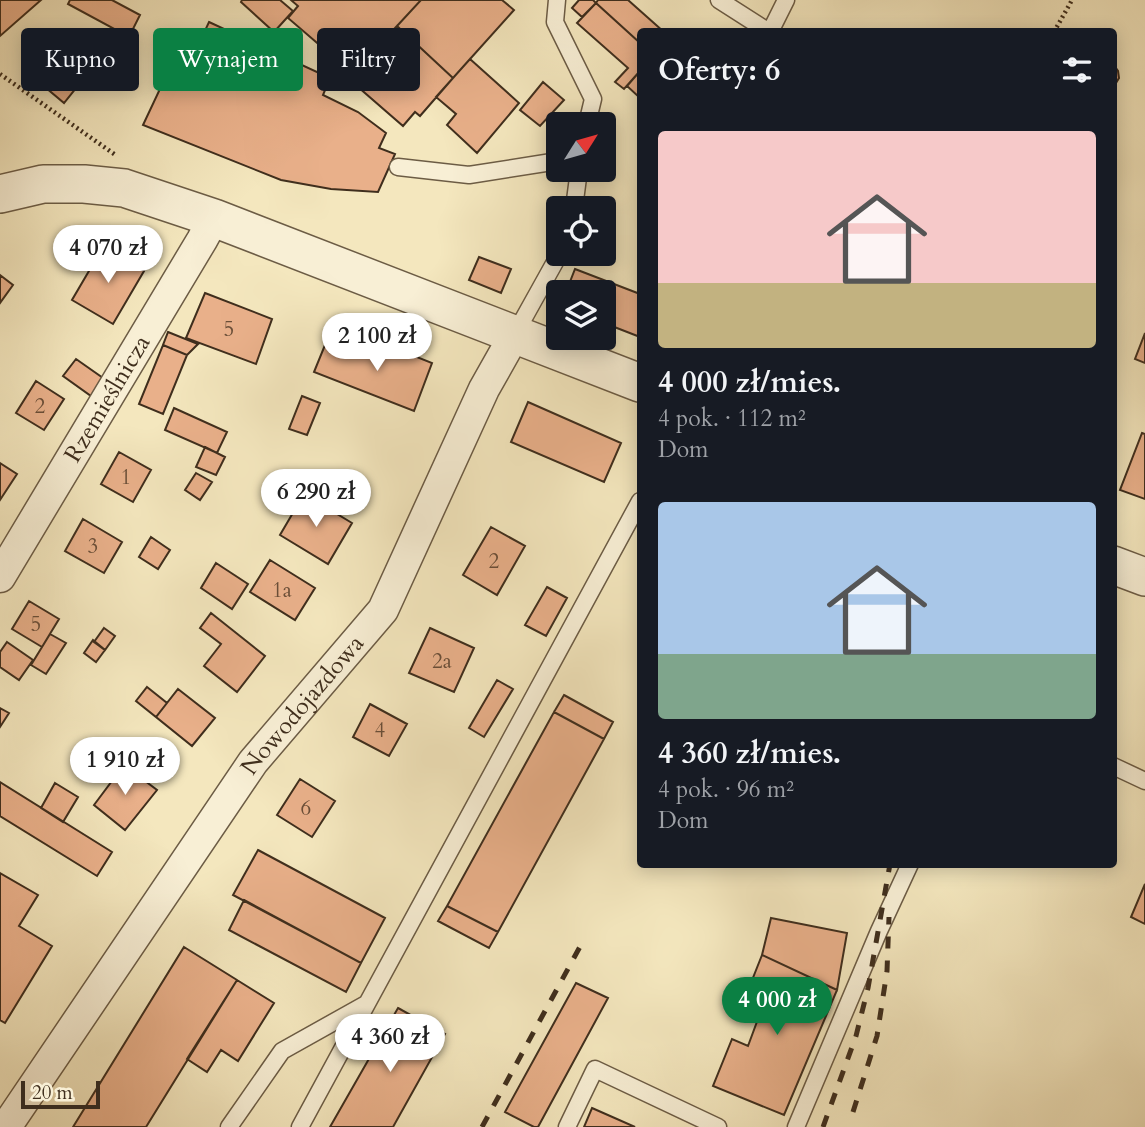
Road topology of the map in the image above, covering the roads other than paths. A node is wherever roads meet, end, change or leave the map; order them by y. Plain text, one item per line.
1 (557, 0) edge
2 (719, 0) edge
3 (786, 0) edge
4 (764, 28) edge
5 (772, 28) edge
6 (590, 112) edge
7 (546, 163) edge
8 (398, 167) dead end
9 (0, 194) edge
10 (214, 218) junction
11 (553, 266) edge
12 (515, 334) junction
13 (637, 382) edge
14 (637, 507) edge
15 (1117, 567) edge
16 (0, 577) edge
17 (1145, 578) edge
18 (1117, 768) edge
19 (1145, 780) edge
20 (908, 868) edge
21 (366, 1004) junction
22 (6, 1127) edge
23 (229, 1127) edge
24 (300, 1127) edge
25 (567, 1127) edge
26 (718, 1127) edge
27 (796, 1127) edge

1 - 6 lane
2 - 4 lane
3 - 5 lane
7 - 8 lane
9 - 10 street
10 - 12 street
10 - 16 street, Rzemieślnicza
11 - 12 lane
12 - 13 street
12 - 22 street, Nowodojazdowa
14 - 21 lane
15 - 17 street
18 - 19 lane
20 - 27 lane
21 - 23 lane
21 - 24 lane
25 - 26 lane

